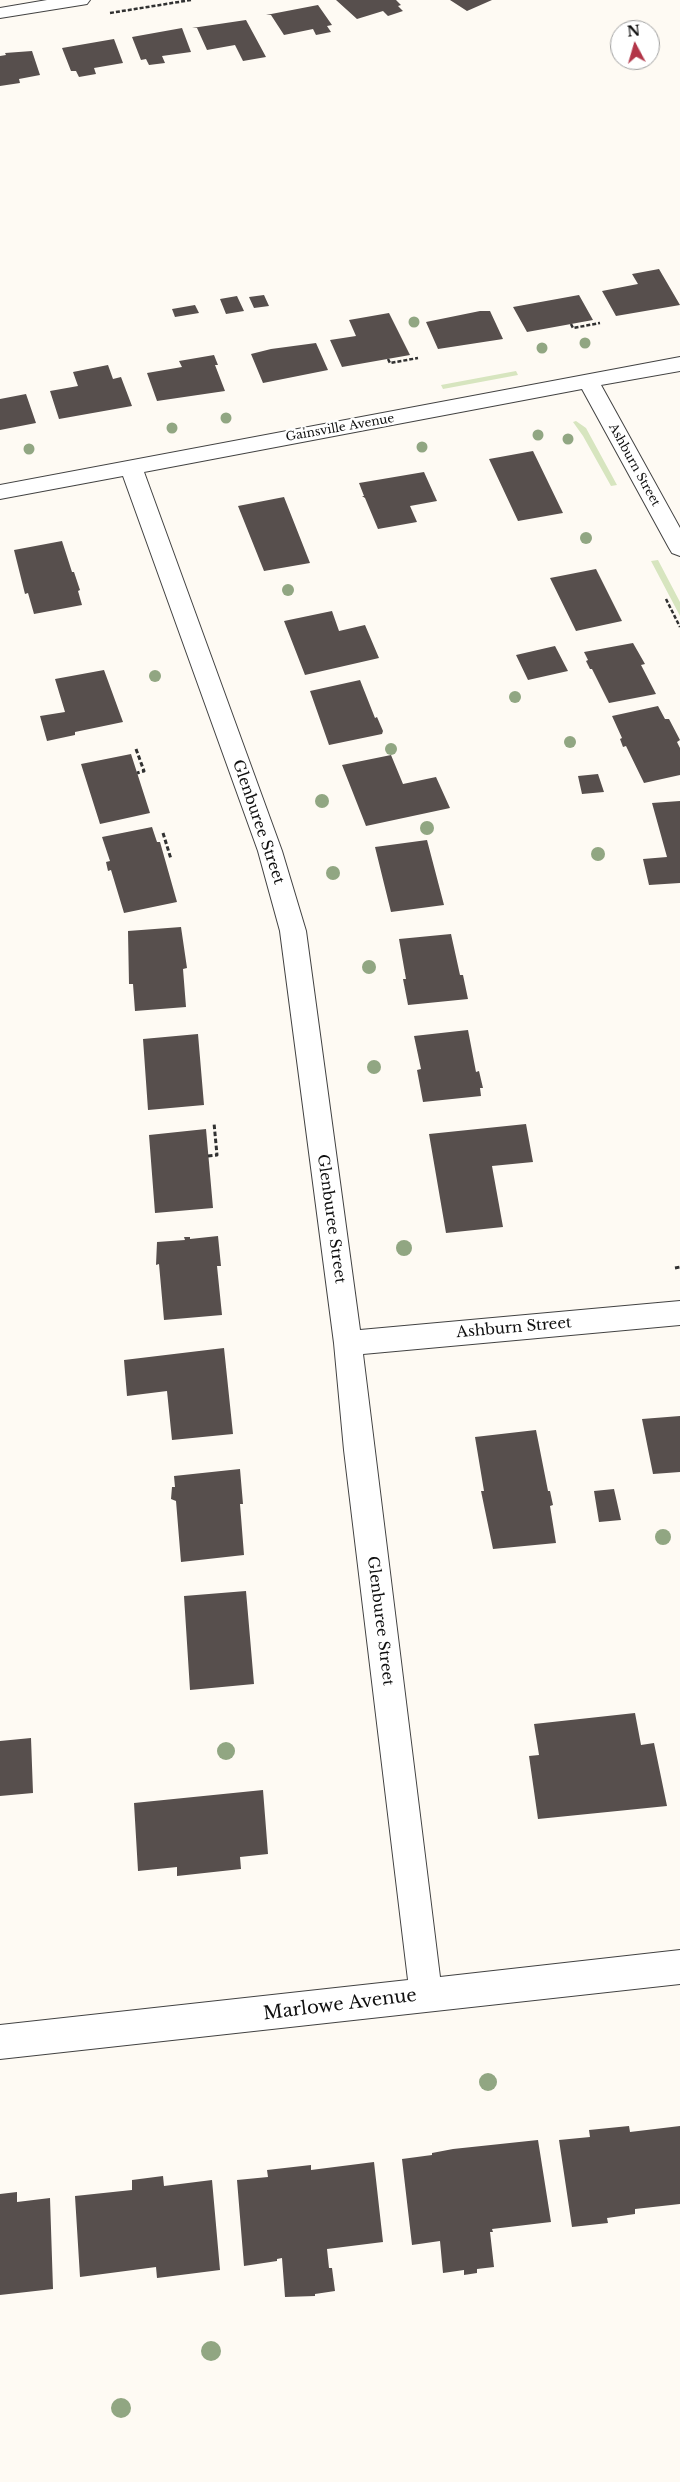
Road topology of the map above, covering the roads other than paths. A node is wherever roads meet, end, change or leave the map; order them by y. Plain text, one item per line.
1 (81, 0) edge
2 (57, 2) edge
3 (0, 13) edge
4 (680, 364) edge
5 (589, 382) junction
6 (131, 467) junction
7 (0, 492) edge
8 (680, 548) edge
9 (680, 1313) edge
10 (348, 1343) junction
11 (680, 1968) edge
12 (426, 1995) junction
13 (0, 2042) edge

1 - 2 street
2 - 3 street
4 - 5 street, Gainsville Avenue
5 - 6 street, Gainsville Avenue
5 - 8 street, Ashburn Street
6 - 7 street, Gainsville Avenue
6 - 10 street, Glenburee Street
9 - 10 street, Ashburn Street
10 - 12 street, Glenburee Street
11 - 12 street, Marlowe Avenue
12 - 13 street, Marlowe Avenue

